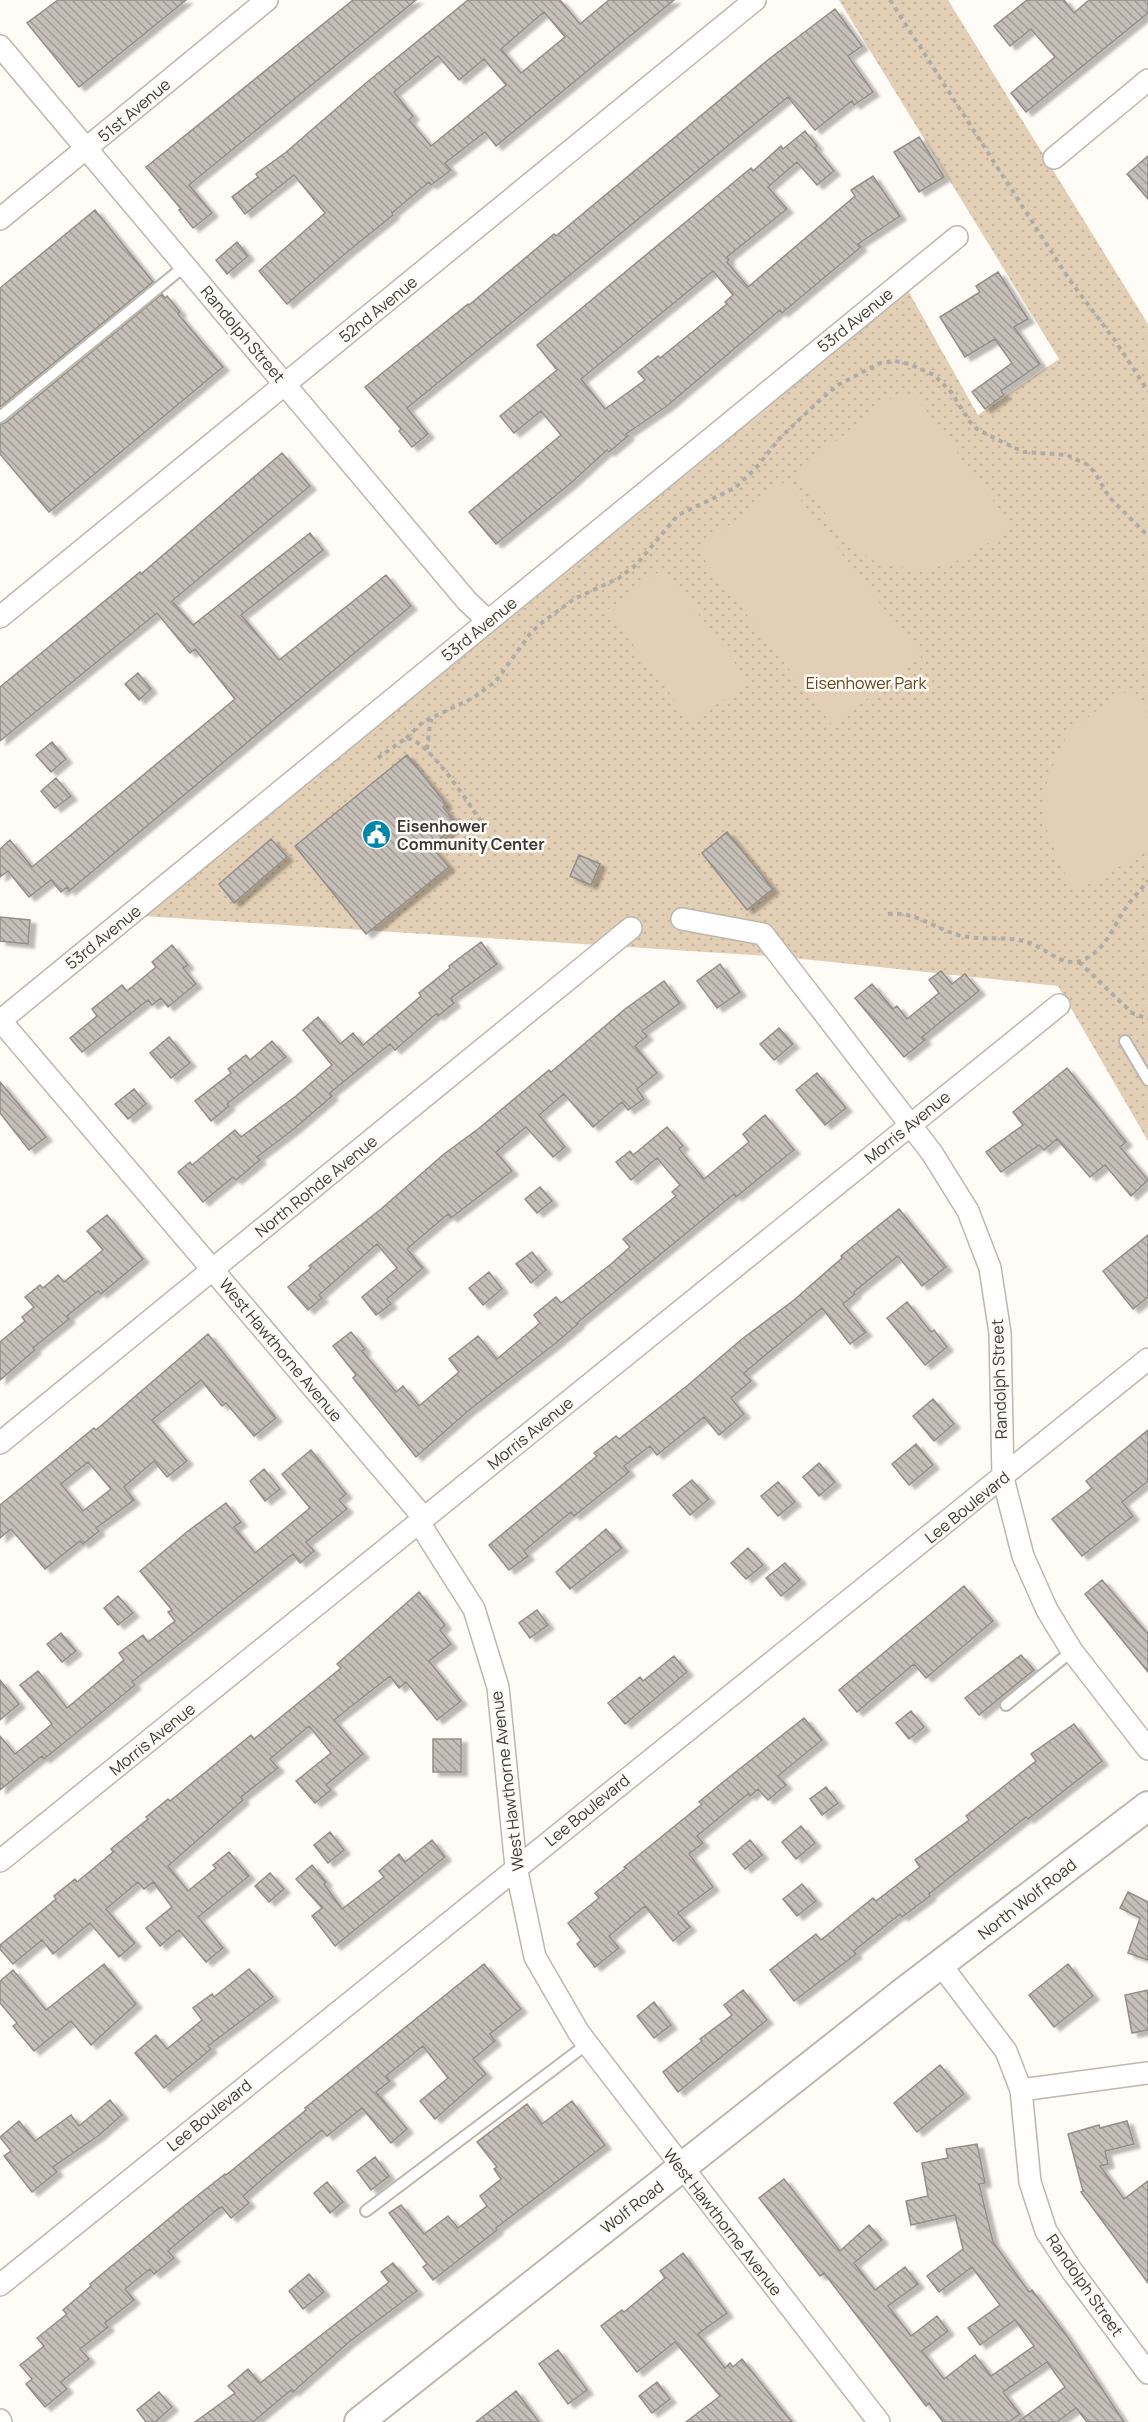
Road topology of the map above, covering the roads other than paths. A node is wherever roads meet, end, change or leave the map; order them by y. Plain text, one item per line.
1 (267, 0) edge
2 (755, 0) edge
3 (0, 46) edge
4 (1148, 80) edge
5 (86, 149) junction
6 (1054, 158) dead end
7 (0, 219) edge
8 (957, 237) dead end
9 (186, 265) junction
10 (285, 384) junction
11 (0, 417) edge
12 (0, 617) edge
13 (488, 621) junction
14 (682, 919) dead end
15 (631, 928) dead end
16 (1059, 1005) dead end
17 (0, 1020) edge
18 (1125, 1041) dead end
19 (1148, 1080) edge
20 (910, 1125) junction
21 (213, 1270) junction
22 (1148, 1359) edge
23 (0, 1443) edge
24 (1003, 1478) junction
25 (424, 1518) junction
26 (1072, 1651) junction
27 (1006, 1705) dead end
28 (1148, 1749) edge
29 (1148, 1806) edge
30 (0, 1861) edge
31 (516, 1867) junction
32 (941, 1965) junction
33 (905, 1991) joint
34 (587, 2044) junction
35 (1148, 2073) edge
36 (1021, 2090) junction
37 (681, 2168) junction
38 (366, 2211) dead end
39 (0, 2285) edge
40 (1148, 2373) edge
41 (359, 2422) edge
42 (879, 2422) edge

1 - 5 street, 51st Avenue
2 - 10 street, 52nd Avenue
3 - 5 street, Randolph Street
4 - 6 street
5 - 7 street, 51st Avenue
5 - 9 street, Randolph Street
8 - 13 street, 53rd Avenue
9 - 10 street, Randolph Street
9 - 11 lane
10 - 12 street, 52nd Avenue
10 - 13 street, Randolph Street
13 - 17 street, 53rd Avenue
14 - 20 street, Randolph Street
15 - 21 street, North Rohde Avenue
16 - 20 street, Morris Avenue
17 - 21 street, West Hawthorne Avenue
18 - 19 lane
20 - 24 street, Randolph Street
20 - 25 street, Morris Avenue
21 - 23 street, North Rohde Avenue
21 - 25 street, West Hawthorne Avenue
22 - 24 street, Lee Boulevard
24 - 26 street, Randolph Street
24 - 31 street, Lee Boulevard
25 - 30 street, Morris Avenue
25 - 31 street, West Hawthorne Avenue
26 - 27 lane
26 - 28 street, Randolph Street
29 - 32 main road, North Wolf Road
31 - 34 street, West Hawthorne Avenue
31 - 39 street, Lee Boulevard
32 - 33 main road, North Wolf Road
32 - 36 street, Randolph Street
33 - 37 main road, Wolf Road
34 - 37 street, West Hawthorne Avenue
34 - 38 lane
35 - 36 street
36 - 40 street, Randolph Street
37 - 41 main road, Wolf Road
37 - 42 street, West Hawthorne Avenue

